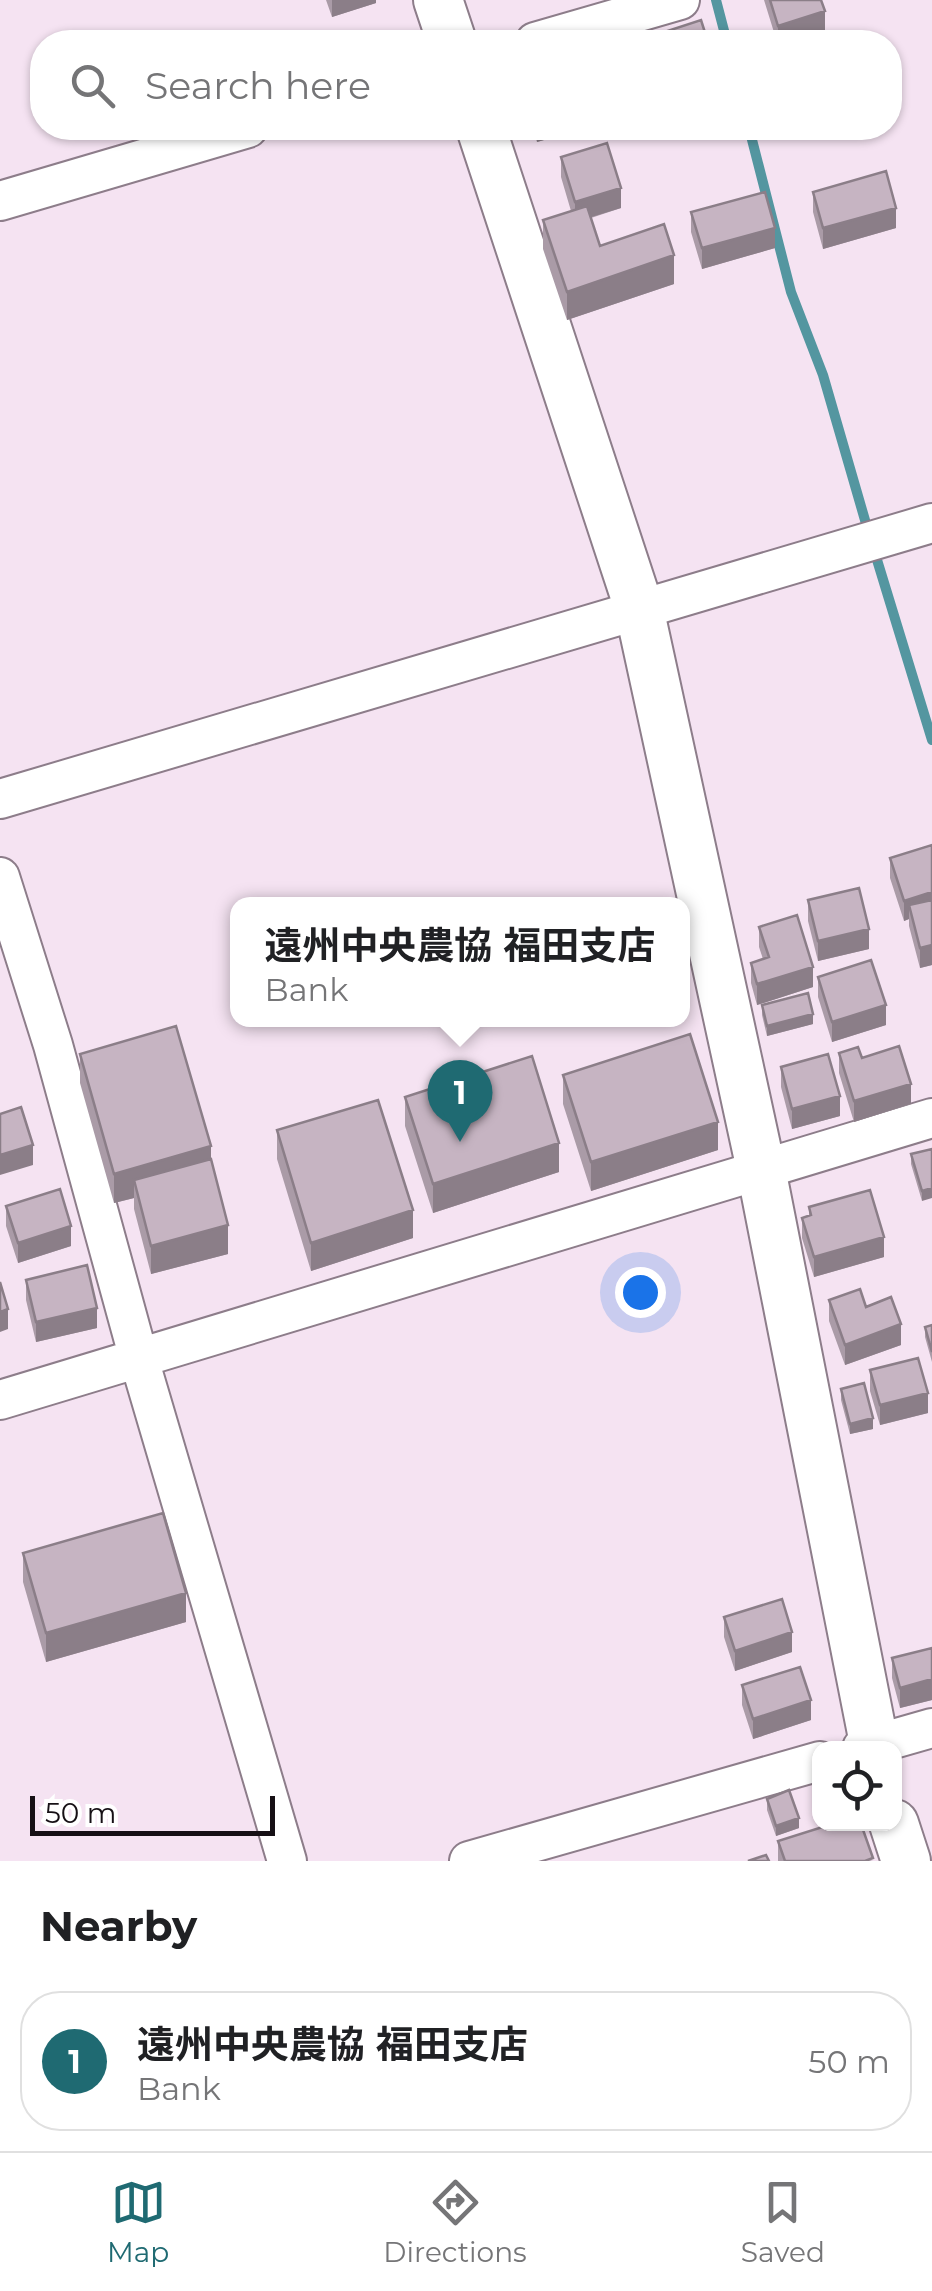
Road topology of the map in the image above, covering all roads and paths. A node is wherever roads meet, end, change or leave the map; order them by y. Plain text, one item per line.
1 (438, 0) edge
2 (680, 0) edge
3 (448, 30) edge
4 (576, 30) edge
5 (208, 140) edge
6 (484, 140) edge
7 (0, 202) edge
8 (932, 522) edge
9 (639, 608) junction
10 (0, 799) edge
11 (0, 877) edge
12 (932, 1118) edge
13 (761, 1169) junction
14 (139, 1359) junction
15 (0, 1400) edge
16 (932, 1728) edge
17 (870, 1741) edge
18 (890, 1741) edge
19 (812, 1762) edge
20 (896, 1831) edge
21 (287, 1861) edge
22 (469, 1861) edge
23 (906, 1861) edge

1 - 3 street
2 - 4 street
5 - 7 street
6 - 9 street
8 - 9 street
9 - 10 street
9 - 13 street
11 - 14 street
12 - 13 street
13 - 14 street
13 - 17 street
14 - 15 street
14 - 21 street
16 - 18 street
19 - 22 street
20 - 23 street

